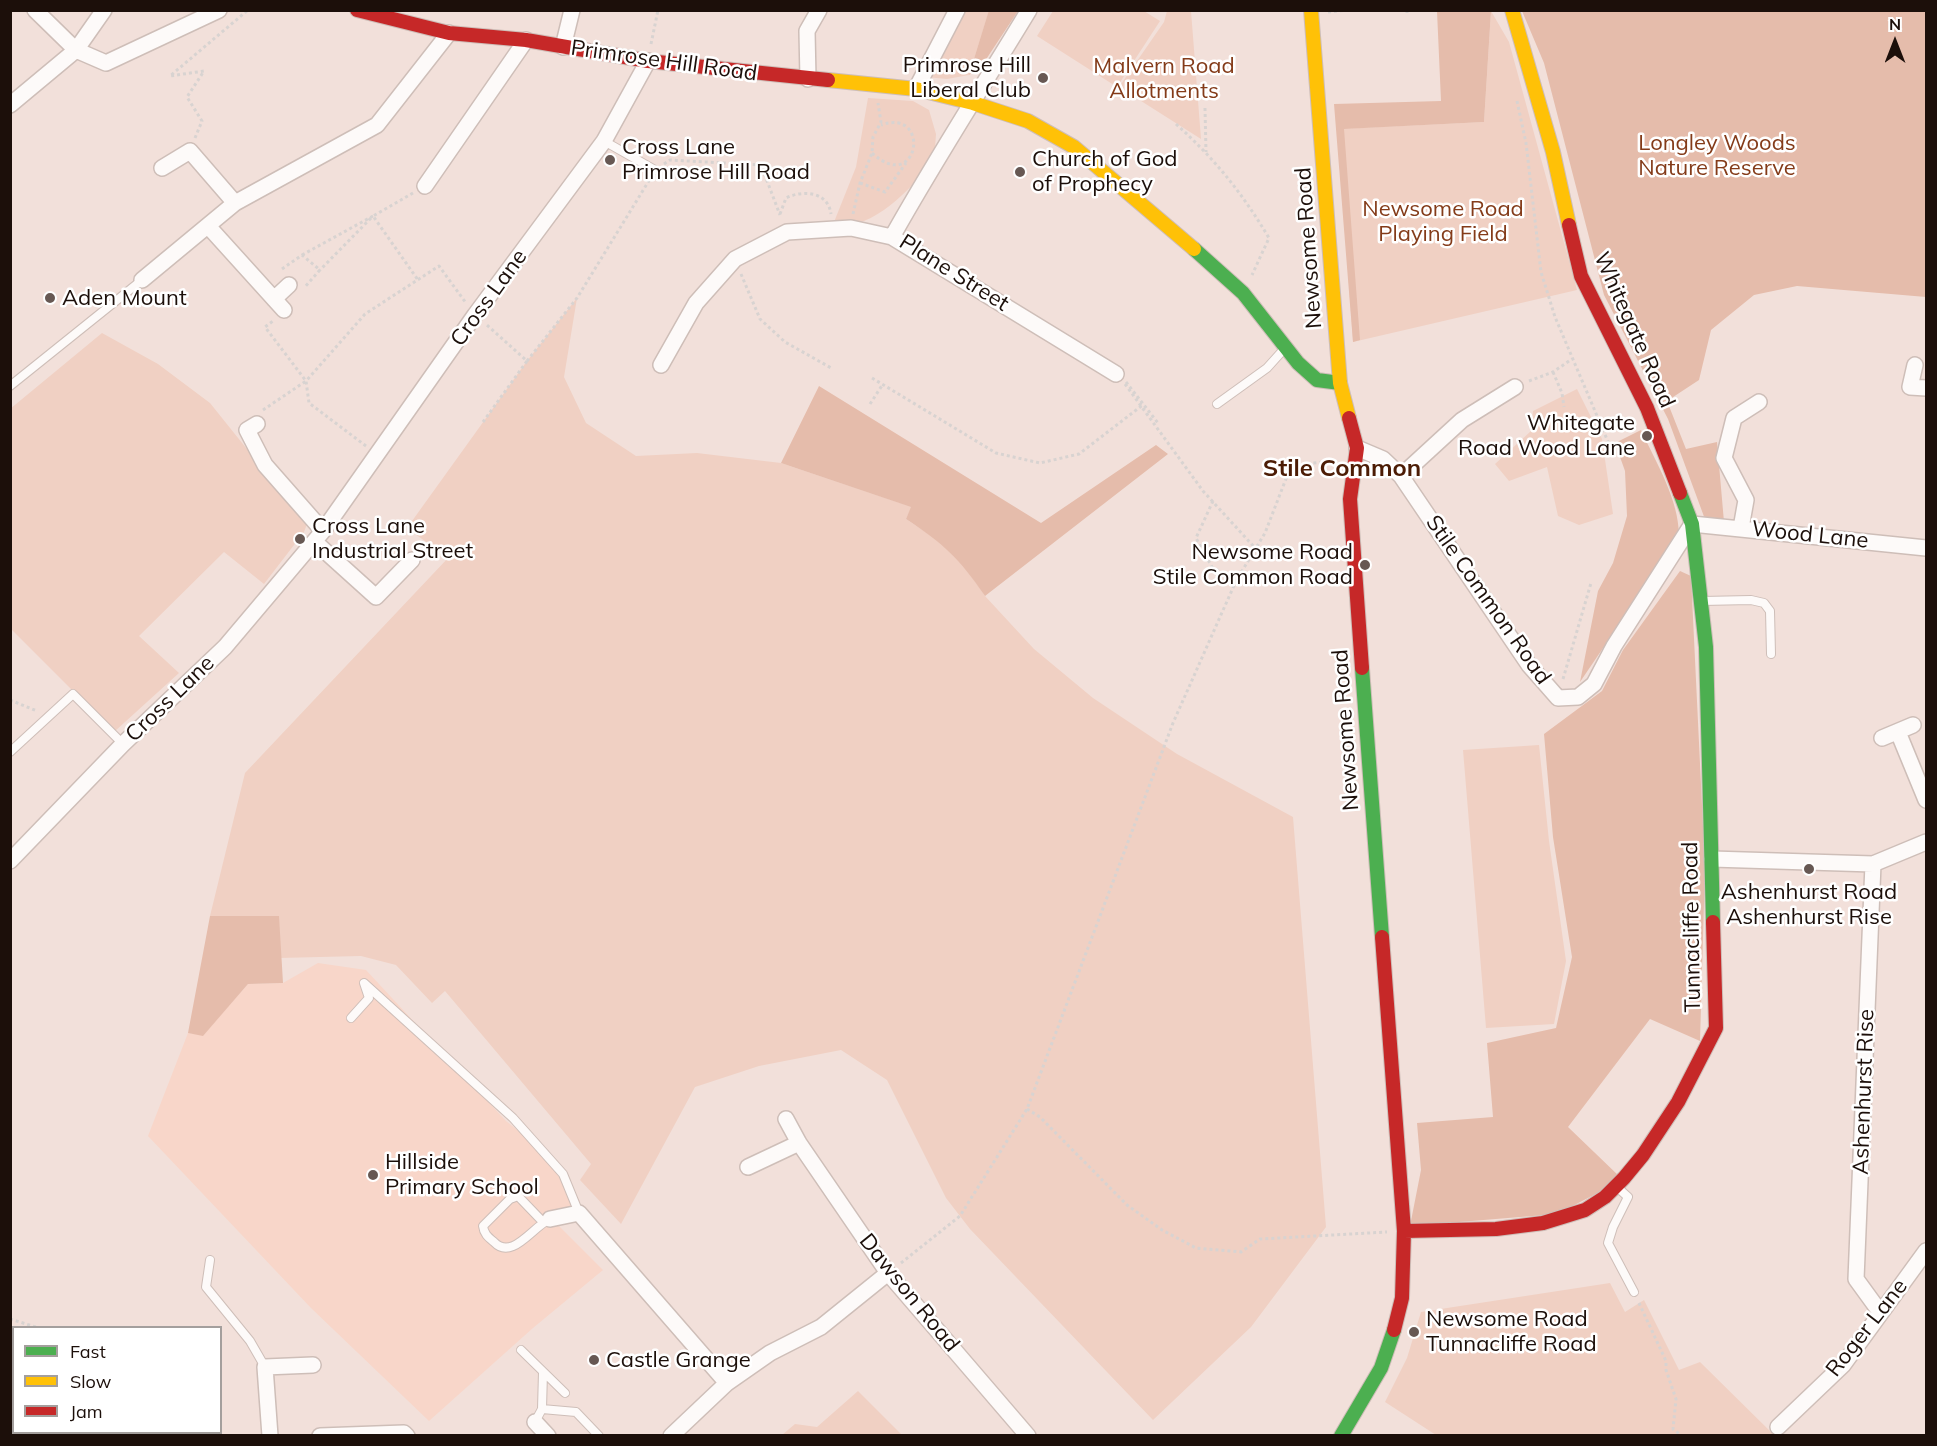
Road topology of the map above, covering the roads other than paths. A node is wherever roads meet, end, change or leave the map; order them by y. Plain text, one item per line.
1 (35, 10) edge
2 (104, 10) edge
3 (219, 10) edge
4 (357, 10) edge
5 (572, 10) edge
6 (819, 10) edge
7 (957, 10) edge
8 (1029, 10) edge
9 (1311, 10) edge
10 (1512, 10) edge
11 (449, 33) junction
12 (525, 40) junction
13 (563, 47) junction
14 (76, 50) junction
15 (648, 62) junction
16 (808, 79) junction
17 (915, 89) junction
18 (973, 103) junction
19 (10, 105) edge
20 (604, 141) junction
21 (162, 168) dead end
22 (655, 170) road end
23 (425, 186) road end
24 (235, 203) junction
25 (208, 226) junction
26 (891, 237) junction
27 (142, 280) joint
28 (289, 285) dead end
29 (1286, 347) junction
30 (661, 365) dead end
31 (1915, 365) dead end
32 (1116, 374) road end
33 (1340, 383) junction
34 (10, 386) edge
35 (1515, 387) road end
36 (1926, 388) edge
37 (1759, 402) dead end
38 (1217, 404) dead end
39 (257, 424) road end
40 (1356, 453) junction
41 (1401, 476) junction
42 (1692, 524) junction
43 (1741, 528) junction
44 (319, 537) junction
45 (1926, 548) edge
46 (412, 560) dead end
47 (1701, 601) junction
48 (1771, 654) dead end
49 (1913, 725) dead end
50 (1898, 732) junction
51 (1882, 738) dead end
52 (123, 744) junction
53 (10, 752) edge
54 (1926, 800) edge
55 (1926, 842) edge
56 (1712, 859) junction
57 (10, 861) edge
58 (1873, 864) junction
59 (351, 1018) dead end
60 (786, 1119) dead end
61 (799, 1143) junction
62 (748, 1167) dead end
63 (1617, 1187) junction
64 (579, 1213) junction
65 (547, 1220) junction
66 (1404, 1231) junction
67 (1926, 1251) edge
68 (210, 1260) dead end
69 (888, 1273) junction
70 (1634, 1292) road end
71 (1880, 1312) junction
72 (521, 1350) dead end
73 (313, 1365) dead end
74 (265, 1367) junction
75 (543, 1372) junction
76 (727, 1383) junction
77 (565, 1393) dead end
78 (538, 1415) junction
79 (1778, 1427) dead end
80 (270, 1436) edge
81 (320, 1436) edge
82 (407, 1436) edge
83 (548, 1436) edge
84 (599, 1436) edge
85 (671, 1436) edge
86 (1028, 1436) edge
87 (1341, 1436) edge

1 - 14 street
2 - 14 street
3 - 14 street
4 - 11 street, Primrose Hill Road
5 - 13 street
6 - 16 street
7 - 17 street
8 - 18 street, Plane Street
9 - 33 street, Newsome Road
10 - 42 street, Whitegate Road
11 - 12 street, Primrose Hill Road
11 - 24 street
12 - 13 street, Primrose Hill Road
12 - 23 street
13 - 15 street, Primrose Hill Road
14 - 19 street
15 - 16 street, Primrose Hill Road
15 - 20 street, Cross Lane
16 - 17 street, Primrose Hill Road
17 - 18 street, Primrose Hill Road
18 - 26 street, Plane Street
18 - 29 street
20 - 22 lane
20 - 44 street, Cross Lane
21 - 24 street
24 - 25 street
25 - 27 street
25 - 28 street
26 - 30 street
26 - 32 street, Plane Street
27 - 34 lane
29 - 33 street
29 - 38 lane
31 - 36 street
33 - 40 street, Newsome Road
35 - 41 street
37 - 43 street
39 - 44 street
40 - 41 street, Stile Common Road
40 - 66 street, Newsome Road
41 - 42 street, Stile Common Road
42 - 43 street, Wood Lane
42 - 47 street, Tunnacliffe Road
43 - 45 street, Wood Lane
44 - 46 street
44 - 52 street, Cross Lane
47 - 48 lane
47 - 56 street, Tunnacliffe Road
49 - 50 street
50 - 51 street
50 - 54 street
52 - 53 lane
52 - 57 street, Cross Lane
55 - 58 street
56 - 58 street
56 - 63 street, Tunnacliffe Road
58 - 71 street, Ashenhurst Rise
59 - 64 lane
60 - 61 street, Dawson Road
61 - 62 street
61 - 69 street, Dawson Road
63 - 66 street, Tunnacliffe Road
63 - 70 lane
64 - 65 street
64 - 76 street
65 - 65 lane
66 - 87 street, Newsome Road
67 - 71 street, Roger Lane
68 - 74 lane
69 - 76 street
69 - 86 street, Dawson Road
71 - 79 street, Roger Lane
72 - 75 lane
73 - 74 street
74 - 80 street
75 - 77 lane
75 - 78 lane
76 - 85 street
78 - 83 street
78 - 84 lane
81 - 82 street

